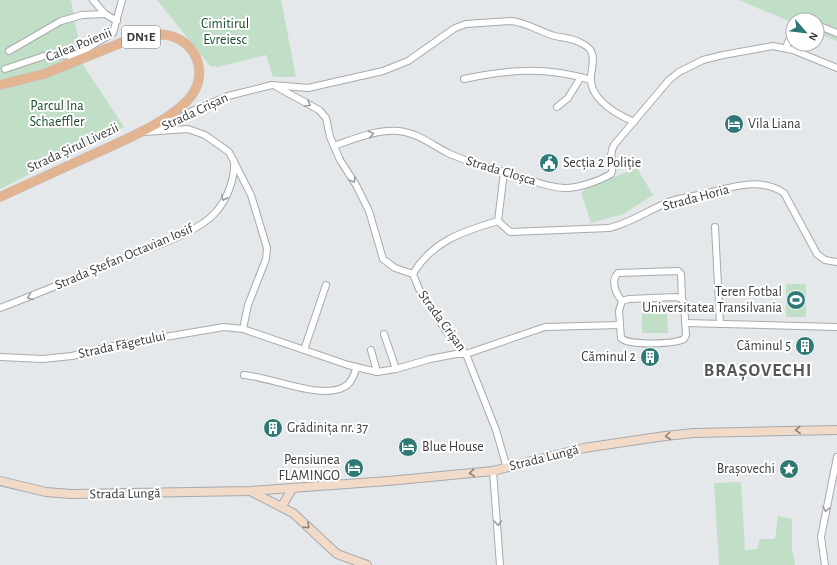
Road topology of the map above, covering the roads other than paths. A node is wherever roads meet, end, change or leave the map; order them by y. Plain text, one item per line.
1 (93, 0) edge
2 (122, 0) edge
3 (105, 14) junction
4 (117, 21) junction
5 (825, 28) edge
6 (837, 33) edge
7 (785, 47) edge
8 (9, 51) dead end
9 (798, 52) edge
10 (76, 55) junction
11 (68, 64) junction
12 (837, 68) edge
13 (5, 69) dead end
14 (581, 77) junction
15 (464, 79) dead end
16 (591, 80) junction
17 (274, 85) junction
18 (0, 86) edge
19 (557, 107) dead end
20 (634, 122) junction
21 (159, 126) junction
22 (334, 146) junction
23 (234, 161) junction
24 (504, 172) junction
25 (0, 197) edge
26 (498, 221) junction
27 (715, 227) dead end
28 (837, 262) edge
29 (413, 274) junction
30 (326, 285) dead end
31 (682, 299) junction
32 (622, 301) junction
33 (0, 308) edge
34 (685, 323) junction
35 (720, 324) junction
36 (619, 325) junction
37 (837, 327) edge
38 (243, 329) junction
39 (384, 334) dead end
40 (304, 350) junction
41 (371, 350) dead end
42 (466, 354) junction
43 (0, 357) edge
44 (357, 367) junction
45 (396, 369) junction
46 (377, 372) junction
47 (244, 375) dead end
48 (837, 430) edge
49 (837, 457) edge
50 (507, 468) junction
51 (493, 470) junction
52 (0, 481) edge
53 (292, 488) junction
54 (251, 491) junction
55 (282, 506) junction
56 (367, 565) edge
57 (500, 565) edge
58 (825, 565) edge

1 - 3 street
2 - 4 street
3 - 4 street
3 - 8 street
4 - 10 street
5 - 6 street
7 - 20 street, Strada Cloșca
9 - 12 street, Strada Cloșca
10 - 11 street
10 - 13 street
11 - 18 main road, Calea Poienii / DN1E
11 - 21 main road, Calea Poienii / DN1E
14 - 15 street
14 - 16 street
14 - 19 street
16 - 17 street, Strada Crișan
16 - 20 street
17 - 21 street, Strada Crișan
17 -> 22 street, Strada Crișan
20 - 24 street, Strada Cloșca
21 - 23 street
21 - 25 main road, Strada Șirul Livezii / DN1E
22 -> 24 street, Strada Cloșca
22 -> 29 street, Strada Crișan
23 -> 33 street, Strada Ștefan Octavian Iosif
23 - 38 street
24 - 26 street
26 - 28 street, Strada Horia
26 - 29 street
27 - 35 street
29 - 42 street, Strada Crișan
30 - 40 street
31 - 32 street
31 - 32 street
31 - 34 street
32 - 36 street
34 - 35 street
34 - 36 street
35 - 37 street
36 - 42 street, Strada Făgetului
38 - 40 street, Strada Făgetului
38 - 43 street, Strada Făgetului
39 - 45 street
40 - 44 street, Strada Făgetului
41 - 46 street
42 - 45 street, Strada Făgetului
42 - 50 street, Strada Crișan
44 - 46 street, Strada Făgetului
44 - 47 street
45 - 46 street, Strada Făgetului
48 -> 50 main road, Strada Lungă
49 -> 58 street
50 - 51 main road, Strada Lungă
51 -> 53 main road, Strada Lungă
51 -> 57 street
52 - 54 main road, Strada Lungă
53 - 54 main road, Strada Lungă
53 - 55 main road
54 - 55 main road, Strada Lungă
55 -> 56 main road, Strada Lungă

